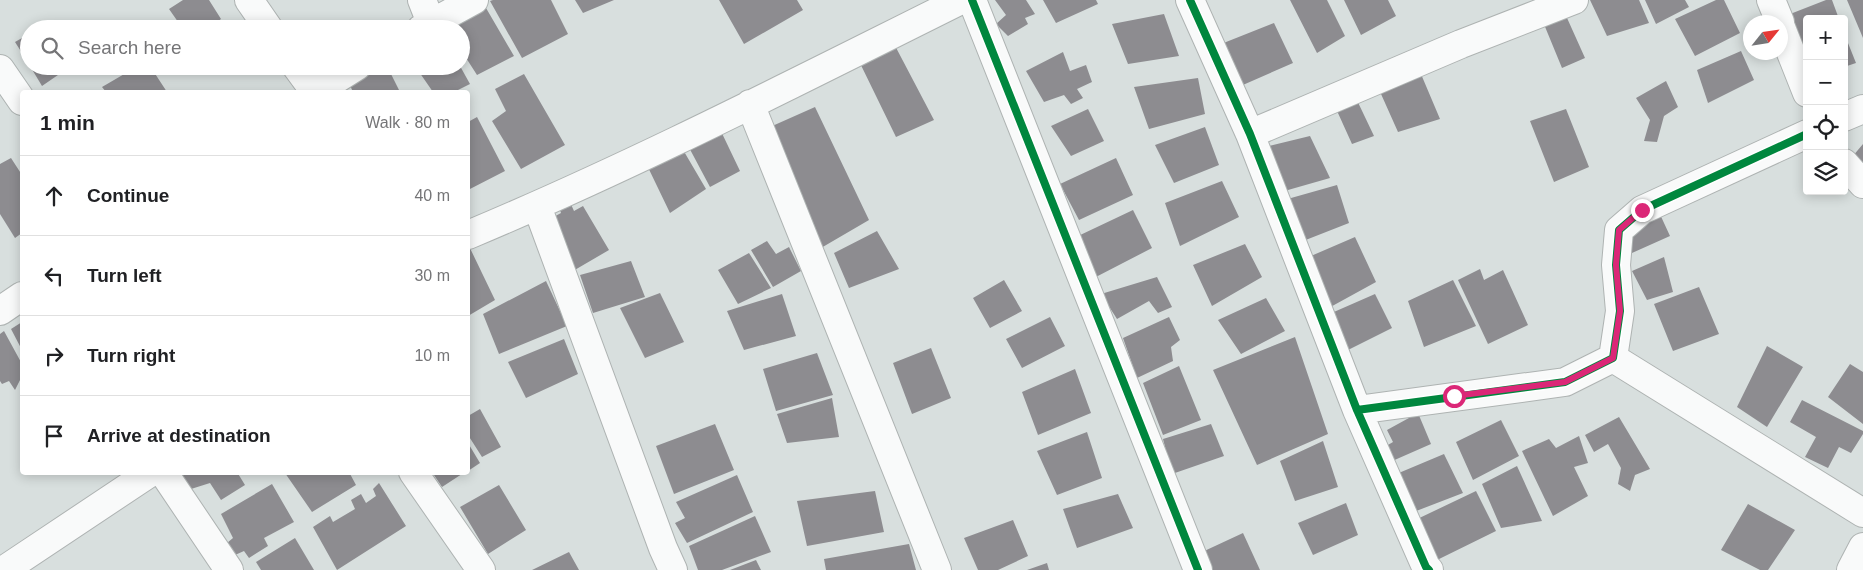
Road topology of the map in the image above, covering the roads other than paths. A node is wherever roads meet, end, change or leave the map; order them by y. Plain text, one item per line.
1 (249, 0) edge
2 (474, 0) edge
3 (961, 0) edge
4 (972, 0) edge
5 (1190, 0) edge
6 (1574, 0) edge
7 (1771, 0) edge
8 (1777, 15) edge
9 (424, 17) edge
10 (263, 20) edge
11 (1788, 44) edge
12 (0, 69) edge
13 (303, 75) edge
14 (343, 75) edge
15 (1803, 83) edge
16 (314, 90) edge
17 (319, 90) edge
18 (20, 98) edge
19 (750, 104) junction
20 (1863, 109) edge
21 (1848, 115) edge
22 (1250, 134) junction
23 (1803, 136) edge
24 (1848, 168) edge
25 (1863, 184) edge
26 (538, 206) junction
27 (470, 234) edge
28 (20, 297) edge
29 (0, 311) edge
30 (1613, 358) junction
31 (1357, 410) junction
32 (146, 475) edge
33 (165, 475) edge
34 (415, 475) edge
35 (1863, 513) edge
36 (1863, 547) edge
37 (4, 570) edge
38 (229, 570) edge
39 (481, 570) edge
40 (673, 570) edge
41 (937, 570) edge
42 (1198, 570) edge
43 (1430, 570) edge
44 (1850, 570) edge

1 - 10 street
2 - 9 street
3 - 19 street
4 - 42 street
5 - 22 street
6 - 22 street
7 - 8 street
11 - 15 street
12 - 18 street
13 - 16 street
14 - 17 street
19 - 26 street
19 - 41 street
20 - 21 street
22 - 31 street
23 - 30 street
24 - 25 street
26 - 27 street
26 - 40 street
28 - 29 street
30 - 31 street
30 - 35 street
31 - 43 street
32 - 37 street
33 - 38 street
34 - 39 street
36 - 44 street

